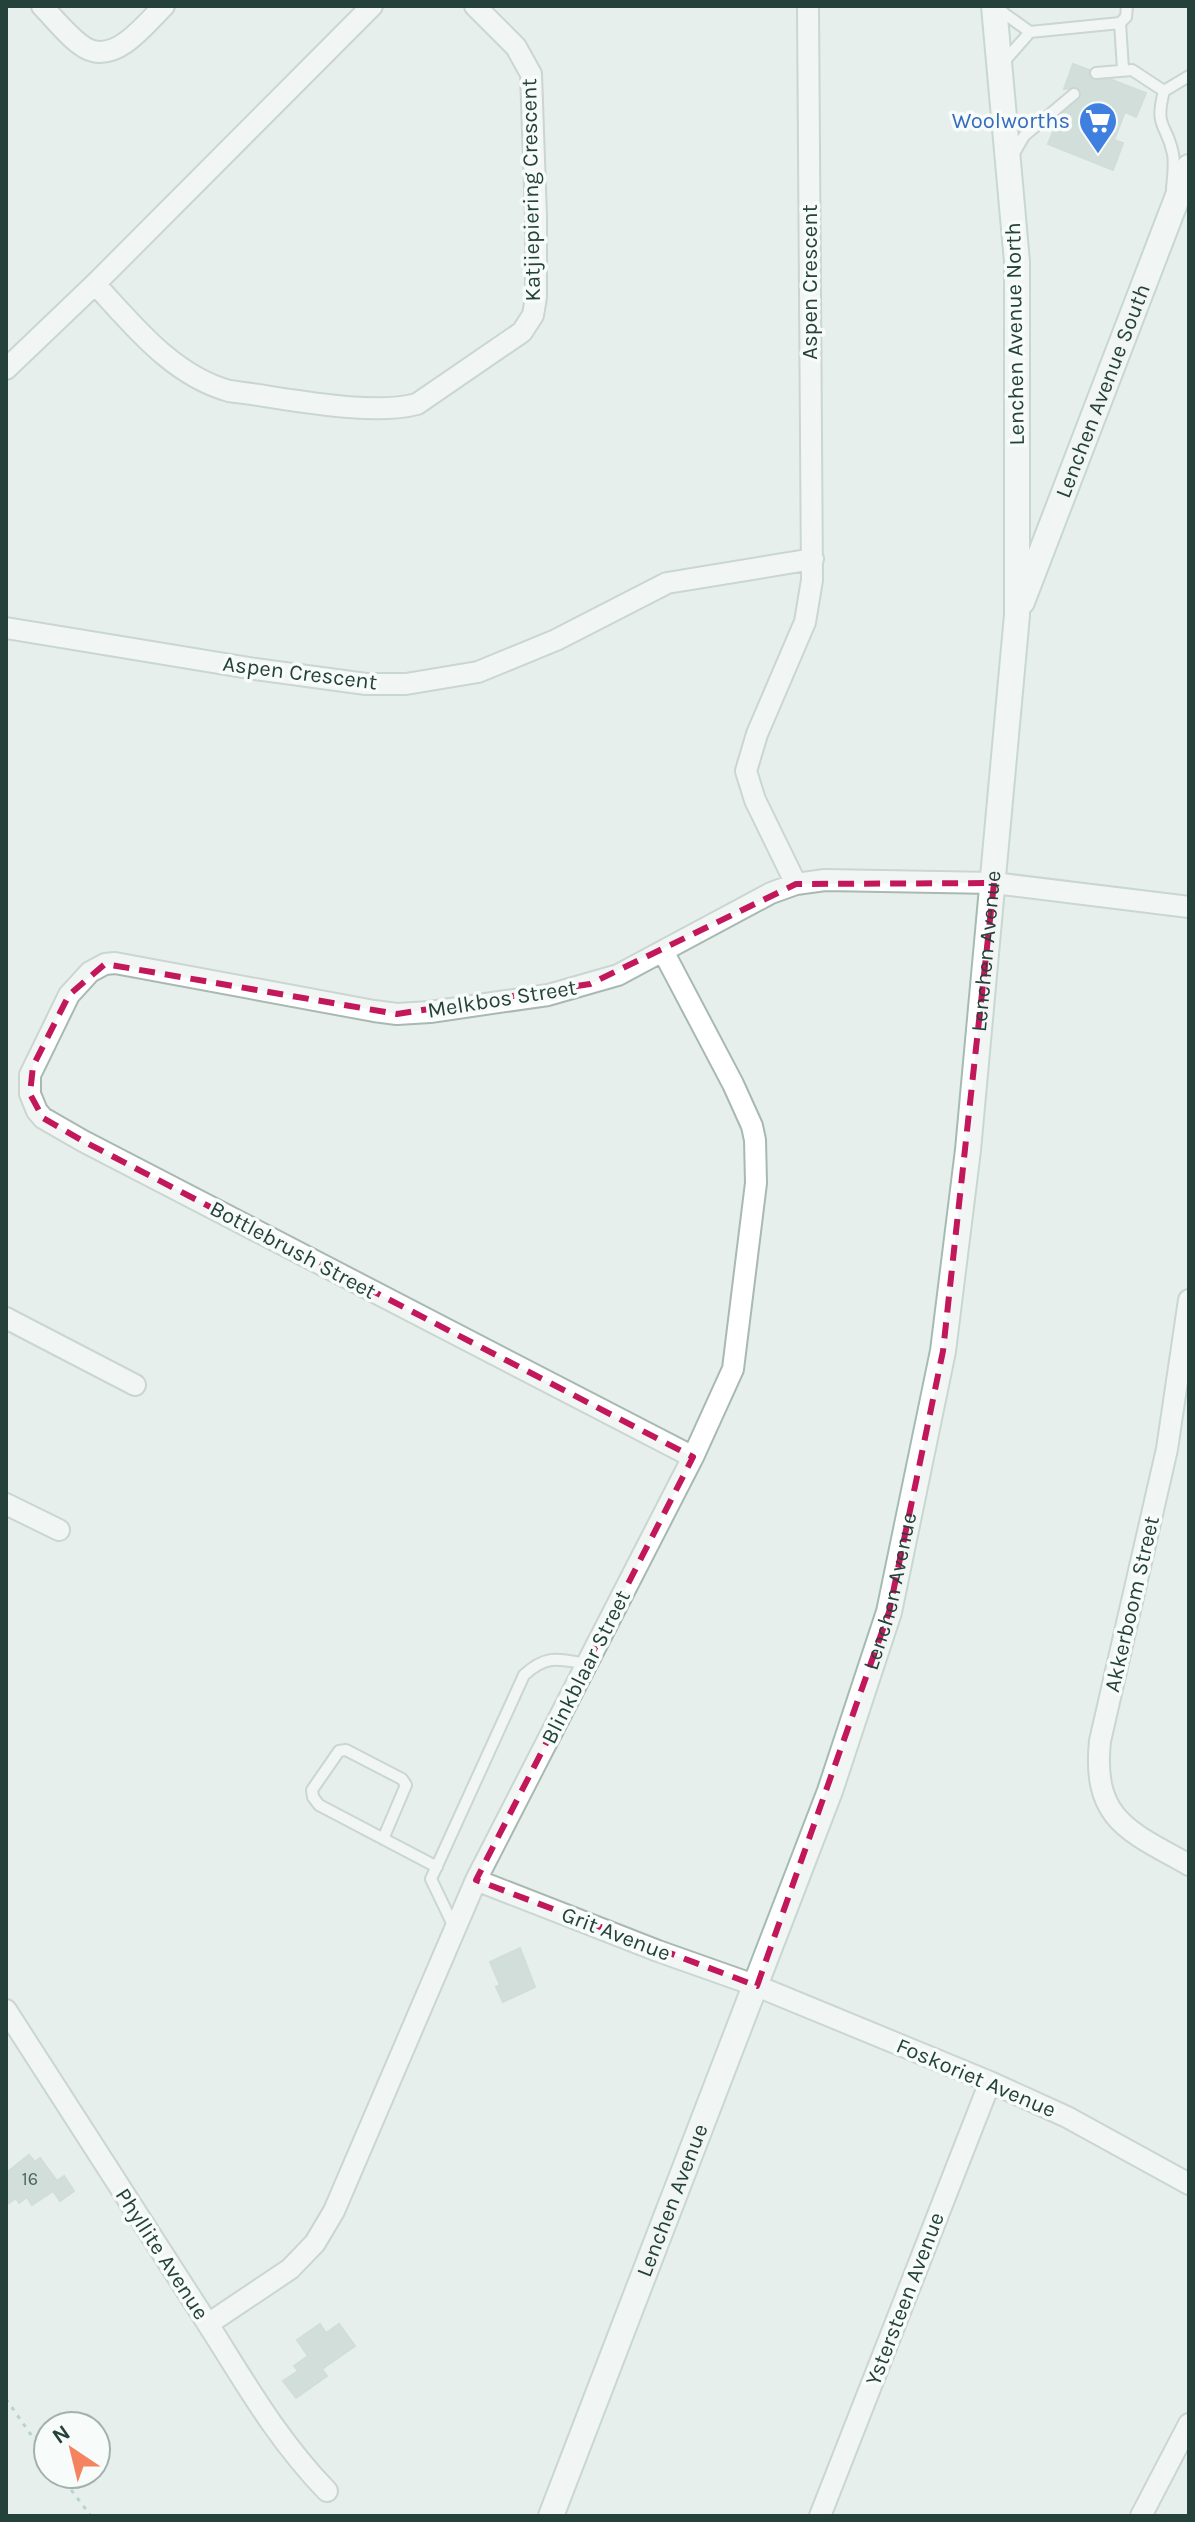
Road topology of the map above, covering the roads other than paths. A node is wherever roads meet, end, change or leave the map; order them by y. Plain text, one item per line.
1 (42, 6) edge
2 (164, 6) edge
3 (372, 6) edge
4 (475, 6) edge
5 (808, 6) edge
6 (994, 6) edge
7 (1127, 6) edge
8 (64, 14) edge
9 (1120, 23) junction
10 (1030, 32) junction
11 (999, 67) junction
12 (1123, 69) junction
13 (1096, 73) dead end
14 (1189, 76) edge
15 (1164, 91) junction
16 (1074, 94) dead end
17 (1008, 163) junction
18 (1189, 167) edge
19 (1171, 210) junction
20 (95, 284) junction
21 (6, 369) edge
22 (813, 559) junction
23 (1017, 615) junction
24 (6, 628) edge
25 (994, 883) junction
26 (796, 884) junction
27 (1189, 907) edge
28 (664, 953) junction
29 (90, 972) joint
30 (1189, 1300) edge
31 (6, 1318) edge
32 (135, 1385) dead end
33 (693, 1457) junction
34 (6, 1504) edge
35 (59, 1530) dead end
36 (587, 1664) junction
37 (383, 1839) junction
38 (1189, 1865) edge
39 (437, 1867) junction
40 (476, 1880) junction
41 (455, 1929) junction
42 (757, 1986) junction
43 (6, 2010) edge
44 (990, 2082) junction
45 (1189, 2184) edge
46 (208, 2324) junction
47 (1189, 2424) edge
48 (327, 2491) dead end
49 (551, 2516) edge
50 (820, 2516) edge
51 (1141, 2516) edge

1 - 8 street
2 - 8 street
3 - 20 street
4 - 20 street, Katjiepiering Crescent
5 - 22 street, Aspen Crescent
6 - 10 lane
6 - 11 main road, Lenchen Avenue North
7 - 9 lane
9 - 10 lane
9 - 12 lane
10 - 11 lane
11 - 17 main road, Lenchen Avenue North
12 - 13 lane
12 - 15 lane
14 - 15 lane
15 - 19 lane
16 - 17 lane
17 - 23 main road, Lenchen Avenue North
18 - 19 main road, Lenchen Avenue South
19 - 23 main road, Lenchen Avenue South
20 - 21 street
22 - 24 street, Aspen Crescent
22 - 26 street, Aspen Crescent
23 - 25 main road, Lenchen Avenue
25 - 26 street, Melkbos Street
25 - 27 street, Melkbos Street
25 - 42 main road, Lenchen Avenue
26 - 28 street, Melkbos Street
28 - 29 street, Melkbos Street
28 - 33 street, Blinkblaar Street
29 - 33 street, Bottlebrush Street
30 - 38 street, Akkerboom Street
31 - 32 street
33 - 36 street, Blinkblaar Street
34 - 35 street
36 - 39 lane
36 - 40 street, Blinkblaar Street
37 - 37 lane
37 - 39 lane
39 - 41 lane
40 - 41 street, Blinkblaar Street
40 - 42 street, Grit Avenue
41 - 46 street, Blinkblaar Street
42 - 44 street, Foskoriet Avenue
42 - 49 main road, Lenchen Avenue
43 - 46 street, Phyllite Avenue
44 - 45 street, Foskoriet Avenue
44 - 50 street, Ystersteen Avenue
46 - 48 street, Phyllite Avenue
47 - 51 street

